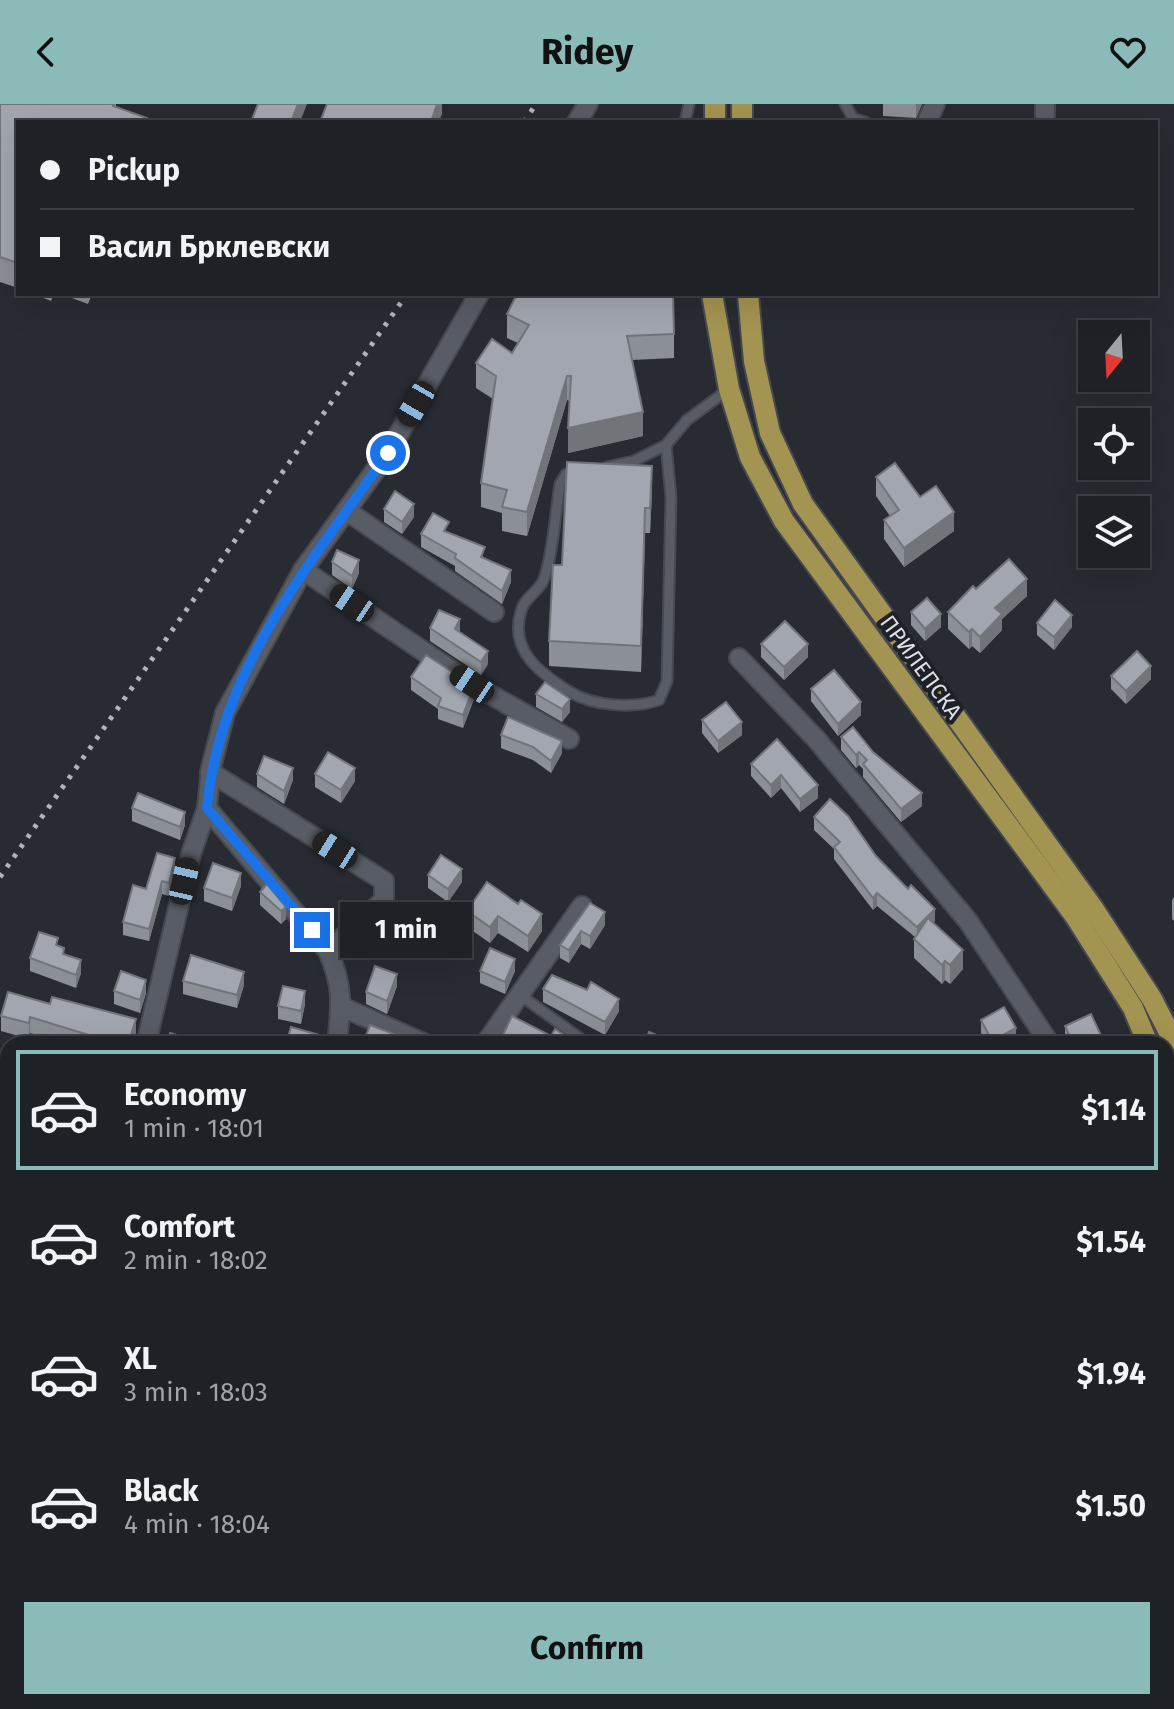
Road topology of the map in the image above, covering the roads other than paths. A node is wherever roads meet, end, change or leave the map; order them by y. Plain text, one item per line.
1 (845, 104) edge
2 (859, 120) edge
3 (478, 296) edge
4 (712, 296) edge
5 (748, 296) edge
6 (729, 389) junction
7 (666, 445) junction
8 (347, 511) junction
9 (303, 570) junction
10 (494, 612) dead end
11 (739, 658) dead end
12 (569, 739) dead end
13 (210, 772) junction
14 (207, 808) junction
15 (582, 906) dead end
16 (328, 951) junction
17 (520, 995) junction
18 (342, 1007) junction
19 (148, 1036) edge
20 (338, 1036) edge
21 (408, 1036) edge
22 (491, 1036) edge
23 (577, 1036) edge
24 (1045, 1036) edge
25 (1145, 1036) edge
26 (1171, 1036) edge

1 - 2 lane
3 - 8 street
4 - 6 main road, ПРИЛЕПСКА
5 - 26 main road, ПРИЛЕПСКА
6 - 7 lane
6 - 25 main road, ПРИЛЕПСКА
7 - 7 lane
8 - 9 street
8 - 10 street
9 - 12 street
9 - 13 street
11 - 24 street
13 - 14 street
13 - 16 street
14 - 16 street
14 - 19 street
15 - 17 street
16 - 18 street
17 - 22 street
17 - 23 lane
18 - 20 street
18 - 21 street

